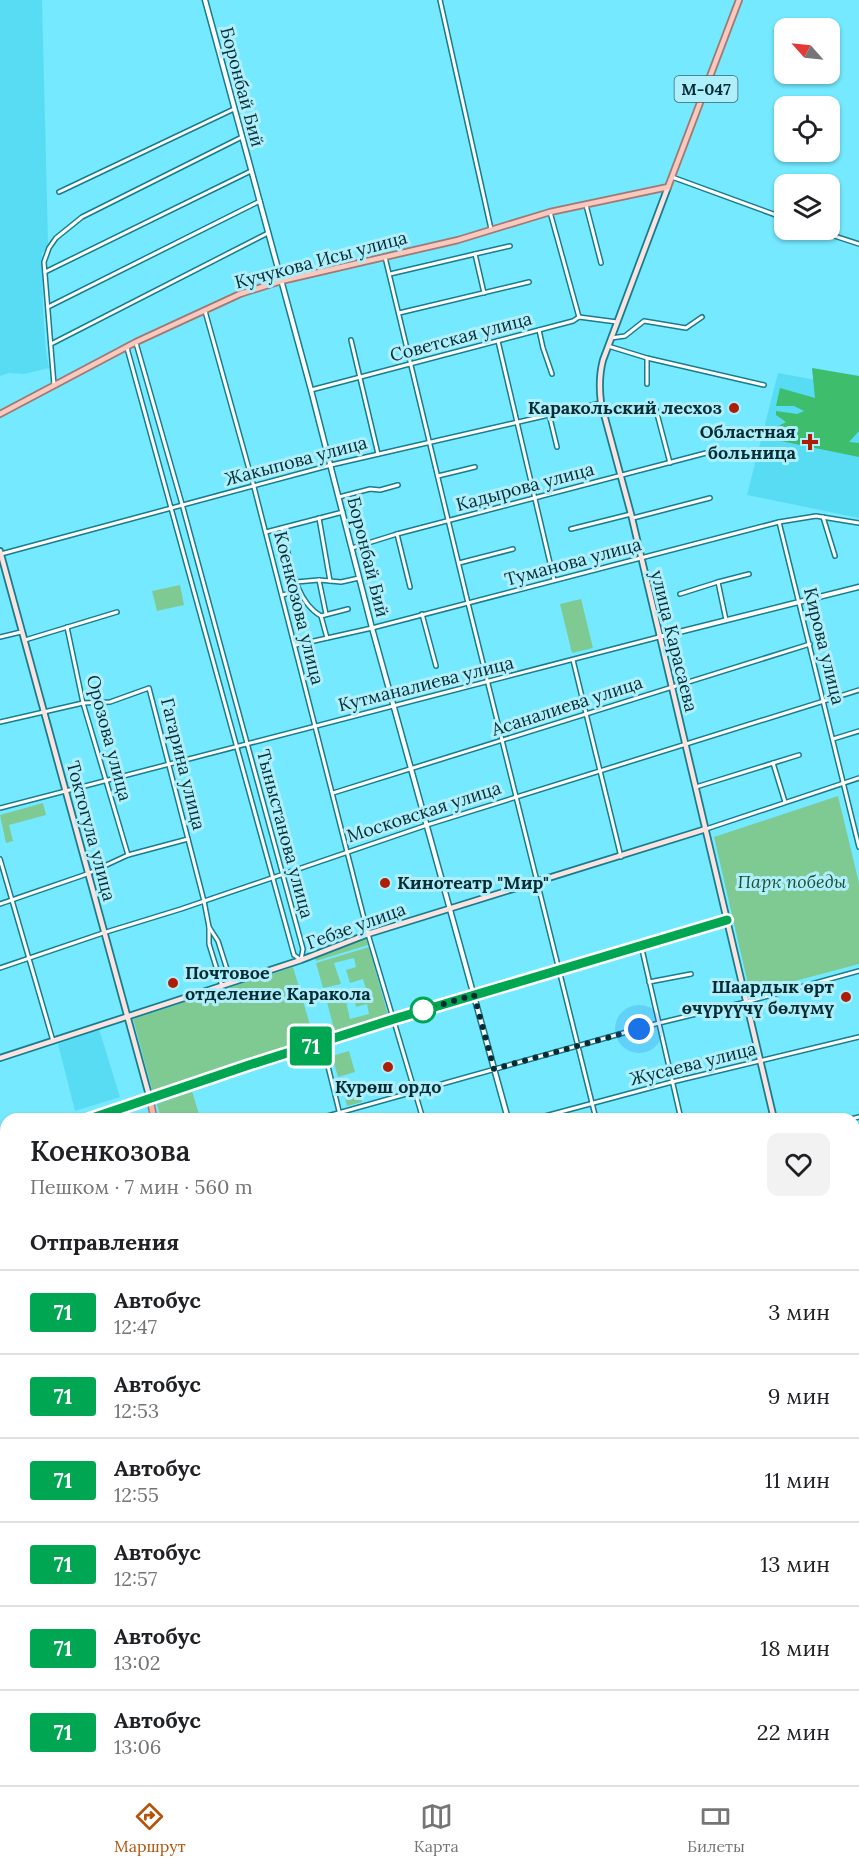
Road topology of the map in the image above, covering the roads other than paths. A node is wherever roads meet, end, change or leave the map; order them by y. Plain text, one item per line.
1 (205, 0) edge
2 (440, 0) edge
3 (739, 0) edge
4 (234, 110) junction
5 (242, 137) junction
6 (251, 171) junction
7 (672, 177) junction
8 (668, 187) junction
9 (59, 192) dead end
10 (260, 201) junction
11 (586, 205) junction
12 (550, 212) junction
13 (774, 214) edge
14 (491, 231) junction
15 (268, 233) junction
16 (840, 238) edge
17 (859, 244) edge
18 (510, 246) dead end
19 (475, 254) junction
20 (385, 257) junction
21 (601, 263) dead end
22 (45, 272) junction
23 (389, 274) junction
24 (281, 281) junction
25 (529, 282) dead end
26 (484, 293) junction
27 (48, 308) junction
28 (205, 311) junction
29 (399, 313) junction
30 (579, 317) junction
31 (702, 317) dead end
32 (617, 322) junction
33 (539, 330) junction
34 (611, 338) junction
35 (351, 340) dead end
36 (498, 341) junction
37 (136, 342) junction
38 (50, 344) junction
39 (608, 346) junction
40 (127, 348) junction
41 (647, 358) junction
42 (411, 364) junction
43 (552, 374) dead end
44 (360, 378) junction
45 (647, 384) dead end
46 (54, 385) junction
47 (764, 385) dead end
48 (311, 390) junction
49 (601, 403) junction
50 (655, 406) dead end
51 (0, 414) edge
52 (549, 414) junction
53 (517, 421) junction
54 (430, 442) junction
55 (557, 447) dead end
56 (706, 453) dead end
57 (378, 454) junction
58 (670, 463) junction
59 (331, 465) junction
60 (475, 467) dead end
61 (620, 475) junction
62 (438, 476) junction
63 (398, 485) dead end
64 (254, 487) junction
65 (339, 497) junction
66 (710, 498) dead end
67 (535, 499) junction
68 (182, 504) junction
69 (172, 507) junction
70 (343, 512) junction
71 (631, 516) junction
72 (823, 517) junction
73 (319, 518) junction
74 (449, 521) junction
75 (779, 522) junction
76 (859, 522) edge
77 (282, 528) junction
78 (571, 529) dead end
79 (266, 532) junction
80 (397, 534) junction
81 (352, 548) junction
82 (513, 549) dead end
83 (0, 553) edge
84 (835, 556) dead end
85 (640, 558) junction
86 (459, 563) junction
87 (749, 574) dead end
88 (359, 578) junction
89 (319, 580) junction
90 (554, 580) junction
91 (330, 581) junction
92 (296, 582) junction
93 (718, 582) junction
94 (410, 587) dead end
95 (859, 587) edge
96 (298, 590) junction
97 (680, 594) dead end
98 (283, 596) junction
99 (800, 602) junction
100 (468, 603) junction
101 (348, 609) dead end
102 (117, 612) dead end
103 (326, 614) junction
104 (422, 614) junction
105 (321, 616) junction
106 (726, 621) junction
107 (67, 627) junction
108 (372, 628) junction
109 (22, 631) junction
110 (0, 637) edge
111 (659, 637) junction
112 (327, 638) junction
113 (25, 640) junction
114 (810, 644) junction
115 (296, 645) junction
116 (573, 660) junction
117 (436, 666) dead end
118 (489, 681) junction
119 (670, 687) junction
120 (859, 690) edge
121 (824, 702) junction
122 (83, 703) junction
123 (394, 704) junction
124 (44, 712) junction
125 (586, 713) junction
126 (0, 723) edge
127 (315, 727) junction
128 (859, 731) edge
129 (833, 739) junction
130 (503, 741) junction
131 (246, 745) junction
132 (685, 745) junction
133 (236, 748) junction
134 (798, 755) dead end
135 (774, 763) junction
136 (169, 766) junction
137 (412, 769) junction
138 (600, 770) junction
139 (859, 778) edge
140 (105, 780) junction
141 (844, 783) junction
142 (696, 787) junction
143 (64, 790) junction
144 (333, 793) junction
145 (517, 796) junction
146 (785, 802) junction
147 (0, 808) edge
148 (427, 825) junction
149 (706, 829) junction
150 (857, 830) edge
151 (188, 839) junction
152 (859, 847) edge
153 (348, 850) junction
154 (128, 855) junction
155 (621, 857) junction
156 (0, 858) edge
157 (87, 874) junction
158 (282, 875) junction
159 (273, 878) junction
160 (537, 881) junction
161 (12, 900) junction
162 (204, 901) junction
163 (0, 904) edge
164 (449, 909) junction
165 (727, 920) junction
166 (209, 927) junction
167 (103, 933) junction
168 (368, 934) junction
169 (641, 945) junction
170 (29, 958) junction
171 (301, 960) junction
172 (0, 968) edge
173 (559, 970) junction
174 (859, 970) edge
175 (691, 974) dead end
176 (649, 982) junction
177 (231, 983) junction
178 (222, 986) junction
179 (474, 995) junction
180 (746, 1002) junction
181 (127, 1017) junction
182 (394, 1019) junction
183 (659, 1023) junction
184 (859, 1037) edge
185 (53, 1041) junction
186 (322, 1042) junction
187 (578, 1046) junction
188 (0, 1058) edge
189 (759, 1060) junction
190 (494, 1069) junction
191 (672, 1082) junction
192 (416, 1092) junction
193 (150, 1099) junction
194 (592, 1104) junction
195 (107, 1113) edge
196 (153, 1113) edge
197 (340, 1113) joint
198 (421, 1113) edge
199 (506, 1113) edge
200 (557, 1113) edge
201 (594, 1113) edge
202 (680, 1113) edge
203 (772, 1113) edge

1 - 4 street, Боронбай Бий
2 - 14 street
3 - 7 main road, М-047
4 - 5 street, Боронбай Бий
4 - 9 street
5 - 6 street, Боронбай Бий
5 - 22 street
6 - 10 street, Боронбай Бий
6 - 22 street
7 - 8 main road, улица Карасаева / М-047
7 - 13 street
8 - 11 main road, Кучукова Исы улица
8 - 32 main road, улица Карасаева
10 - 15 street, Боронбай Бий
10 - 27 street
11 - 12 main road, Кучукова Исы улица
11 - 21 street
12 - 14 main road, Кучукова Исы улица
12 - 30 street
14 - 20 main road, Кучукова Исы улица
15 - 24 street, Боронбай Бий
15 - 38 street
16 - 17 street
18 - 19 street
19 - 23 street
19 - 26 street
20 - 23 street
20 - 24 main road, Кучукова Исы улица
22 - 27 street
23 - 29 street
24 - 28 main road, Кучукова Исы улица
24 - 48 street, Боронбай Бий
25 - 26 street
26 - 29 street
27 - 38 street
28 - 37 main road, Кучукова Исы улица
28 - 64 street, Коенкозова улица
29 - 42 street
30 - 32 street, Советская улица
30 - 33 street, Советская улица
31 - 34 street
32 - 34 main road, улица Карасаева
33 - 36 street, Советская улица
33 - 43 street
34 - 39 main road, улица Карасаева
35 - 44 street
36 - 42 street, Советская улица
36 - 53 street
37 - 40 main road, Кучукова Исы улица
37 - 68 street, Тыныстанова улица
38 - 46 street
39 - 41 street
39 - 49 main road, улица Карасаева
40 - 46 main road, Кучукова Исы улица
40 - 69 street, Тыныстанова улица
41 - 45 street
41 - 47 street
42 - 44 street, Советская улица
42 - 54 street
44 - 48 street, Советская улица
44 - 57 street
46 - 51 main road, Кучукова Исы улица
48 - 59 street, Боронбай Бий
49 - 52 street, Жакыпова улица
49 - 61 main road, улица Карасаева
50 - 58 street
52 - 53 street, Жакыпова улица
52 - 55 street
53 - 54 street, Жакыпова улица
53 - 67 street
54 - 57 street, Жакыпова улица
54 - 62 street
56 - 58 street, Кадырова улица
57 - 59 street, Жакыпова улица
58 - 61 street, Кадырова улица
59 - 64 street, Жакыпова улица
59 - 65 street, Боронбай Бий
60 - 62 street
61 - 67 street, Кадырова улица
61 - 71 main road, улица Карасаева
62 - 74 street
63 - 65 street
64 - 68 street, Жакыпова улица
64 - 79 street, Коенкозова улица
65 - 70 street, Боронбай Бий
66 - 71 street
67 - 74 street, Кадырова улица
67 - 90 street
68 - 69 street, Жакыпова улица
68 - 131 street, Тыныстанова улица
69 - 83 street, Жакыпова улица
69 - 133 street, Тыныстанова улица
70 - 73 street
70 - 81 street, Боронбай Бий
71 - 78 street
71 - 85 main road, улица Карасаева
72 - 75 street, Туманова улица
72 - 76 street, Туманова улица
72 - 84 street
73 - 77 street
73 - 91 street
74 - 80 street, Кадырова улица
74 - 86 street
75 - 85 street, Туманова улица
75 - 99 street, Кирова улица
77 - 79 street
77 - 92 street
79 - 98 street, Коенкозова улица
80 - 81 street, Кадырова улица
80 - 94 street
81 - 88 street, Боронбай Бий
82 - 86 street
83 - 109 main road, Токтогула улица
85 - 90 street, Туманова улица
85 - 111 main road, улица Карасаева
86 - 100 street
87 - 93 street
88 - 91 street
88 - 108 street, Боронбай Бий
89 - 91 street
89 - 92 street
89 - 103 street
90 - 100 street, Туманова улица
92 - 96 street
93 - 97 street
93 - 106 street
95 - 99 street, Кутманалиева улица
96 - 98 street
96 - 105 street
98 - 115 street, Коенкозова улица
99 - 106 street, Кутманалиева улица
99 - 114 street, Кирова улица
100 - 104 street, Туманова улица
100 - 118 street
101 - 103 street
102 - 107 street
103 - 105 street
104 - 108 street, Туманова улица
104 - 117 street
105 - 112 street
106 - 111 street, Кутманалиева улица
107 - 113 street
107 - 122 street, Орозова улица
108 - 112 street, Туманова улица
108 - 123 street, Боронбай Бий
109 - 110 street
109 - 113 main road, Токтогула улица
111 - 116 street, Кутманалиева улица
111 - 119 main road, улица Карасаева
112 - 115 street, Туманова улица
113 - 124 main road, Токтогула улица
114 - 119 street, Асаналиева улица
114 - 121 street, Кирова улица
115 - 127 street, Коенкозова улица
116 - 118 street, Кутманалиева улица
116 - 125 street
118 - 123 street, Кутманалиева улица
118 - 130 street
119 - 125 street, Асаналиева улица
119 - 132 main road, улица Карасаева
120 - 121 street, Московская улица
121 - 129 street, Кирова улица
121 - 132 street, Московская улица
122 - 124 street, Гагарина улица
122 - 136 street, Гагарина улица
122 - 140 street, Орозова улица
123 - 127 street, Кутманалиева улица
123 - 137 street, Боронбай Бий
124 - 126 street, Гагарина улица
124 - 143 main road, Токтогула улица
125 - 130 street, Асаналиева улица
125 - 138 street
127 - 131 street, Кутманалиева улица
127 - 144 street, Коенкозова улица
128 - 129 street
129 - 141 street, Кирова улица
130 - 137 street, Асаналиева улица
130 - 145 street
131 - 133 street, Кутманалиева улица
131 - 158 street, Тыныстанова улица
132 - 138 street, Московская улица
132 - 142 main road, улица Карасаева
133 - 136 street, Кутманалиева улица
133 - 159 street, Тыныстанова улица
134 - 135 street
135 - 142 street
135 - 146 street
136 - 140 street, Кутманалиева улица
136 - 151 street, Гагарина улица
137 - 144 street, Асаналиева улица
137 - 148 street, Боронбай Бий
138 - 145 street, Московская улица
138 - 155 street
139 - 141 street, Гебзе улица
140 - 143 street, Кутманалиева улица
140 - 154 street, Орозова улица
141 - 146 street, Гебзе улица
141 - 150 street, Кирова улица
142 - 149 main road, улица Карасаева
143 - 147 street, Кутманалиева улица
143 - 157 main road, Токтогула улица
144 - 153 street, Коенкозова улица
145 - 148 street, Московская улица
145 - 160 street
146 - 149 street, Гебзе улица
148 - 153 street, Московская улица
148 - 164 street, Боронбай Бий
149 - 155 main road, Гебзе улица
149 - 165 main road, улица Карасаева
150 - 152 street, Кирова улица
151 - 154 street
151 - 162 street, Гагарина улица
153 - 158 street, Московская улица
153 - 168 street, Коенкозова улица
154 - 157 street
155 - 160 main road, Гебзе улица
156 - 161 street
157 - 161 street
157 - 167 main road, Токтогула улица
158 - 159 street, Московская улица
158 - 171 street, Тыныстанова улица
159 - 162 street, Московская улица
159 - 171 street, Тыныстанова улица
160 - 164 main road, Гебзе улица
160 - 173 street
161 - 163 street
161 - 170 street
162 - 166 street, Гагарина улица
162 - 167 street, Московская улица
164 - 168 main road, Гебзе улица
164 - 179 street, Боронбай Бий
165 - 169 main road
165 - 180 main road, улица Карасаева
166 - 177 street, Гагарина улица
166 - 178 street, Гагарина улица
167 - 170 street, Московская улица
167 - 181 main road, Токтогула улица
168 - 171 main road, Гебзе улица
168 - 182 street, Коенкозова улица
169 - 173 main road
169 - 176 street
170 - 172 street, Московская улица
170 - 185 street
171 - 177 main road, Гебзе улица
173 - 179 main road
173 - 187 street
174 - 180 street
175 - 176 street
176 - 183 street
177 - 178 main road, Гебзе улица
178 - 181 main road, Гебзе улица
179 - 182 main road
179 - 190 street, Боронбай Бий
180 - 183 street
180 - 189 main road, улица Карасаева
181 - 185 main road, Гебзе улица
181 - 193 main road, Токтогула улица
182 - 186 main road
182 - 192 street, Коенкозова улица
183 - 187 street
183 - 191 street
184 - 189 street, Жусаева улица
185 - 188 main road, Гебзе улица
186 - 193 main road
186 - 197 street
187 - 190 street
187 - 194 street
189 - 191 street, Жусаева улица
189 - 203 main road, улица Карасаева
190 - 192 street
190 - 199 street, Боронбай Бий
191 - 194 street, Жусаева улица
191 - 202 street
192 - 197 street
192 - 198 street, Коенкозова улица
193 - 195 highway
193 - 196 highway, Токтогула улица
194 - 200 street, Жусаева улица
194 - 201 street

